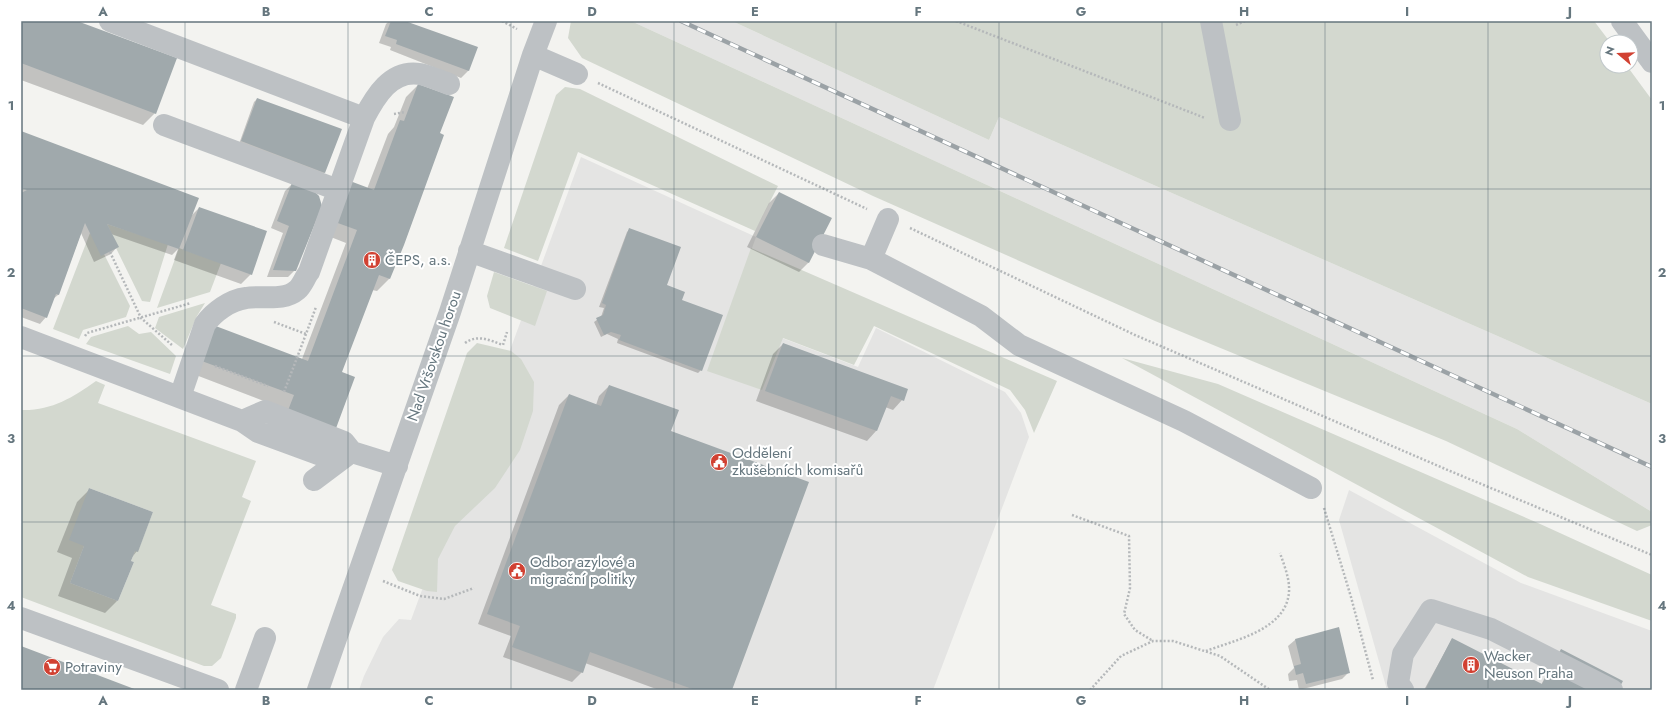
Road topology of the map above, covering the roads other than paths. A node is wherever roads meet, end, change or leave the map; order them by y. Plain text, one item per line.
1 (110, 21) edge
2 (1211, 21) edge
3 (1622, 21) edge
4 (540, 38) edge
5 (1652, 62) edge
6 (577, 74) road end
7 (449, 84) dead end
8 (364, 118) junction
9 (1230, 120) road end
10 (164, 125) dead end
11 (338, 190) junction
12 (888, 219) road end
13 (823, 245) dead end
14 (469, 251) junction
15 (871, 259) junction
16 (575, 289) dead end
17 (21, 337) edge
18 (180, 397) junction
19 (344, 457) junction
20 (397, 466) junction
21 (314, 480) dead end
22 (1311, 488) road end
23 (21, 618) edge
24 (265, 638) dead end
25 (218, 690) edge
26 (246, 690) edge
27 (318, 690) edge
28 (1403, 690) edge
29 (1612, 690) edge

1 - 8 street
2 - 9 street
3 - 5 street
4 - 6 street
4 - 14 street, Nad Vršovskou horou
7 - 8 street
8 - 11 street
10 - 11 street
11 - 18 street
12 - 15 street
13 - 15 street
14 - 16 street
14 - 20 street, Nad Vršovskou horou
15 - 22 street
17 - 18 street
18 - 19 street
19 - 20 street
19 - 21 street
20 - 27 street, Nad Vršovskou horou
23 - 25 street
24 - 26 street
28 - 29 street

